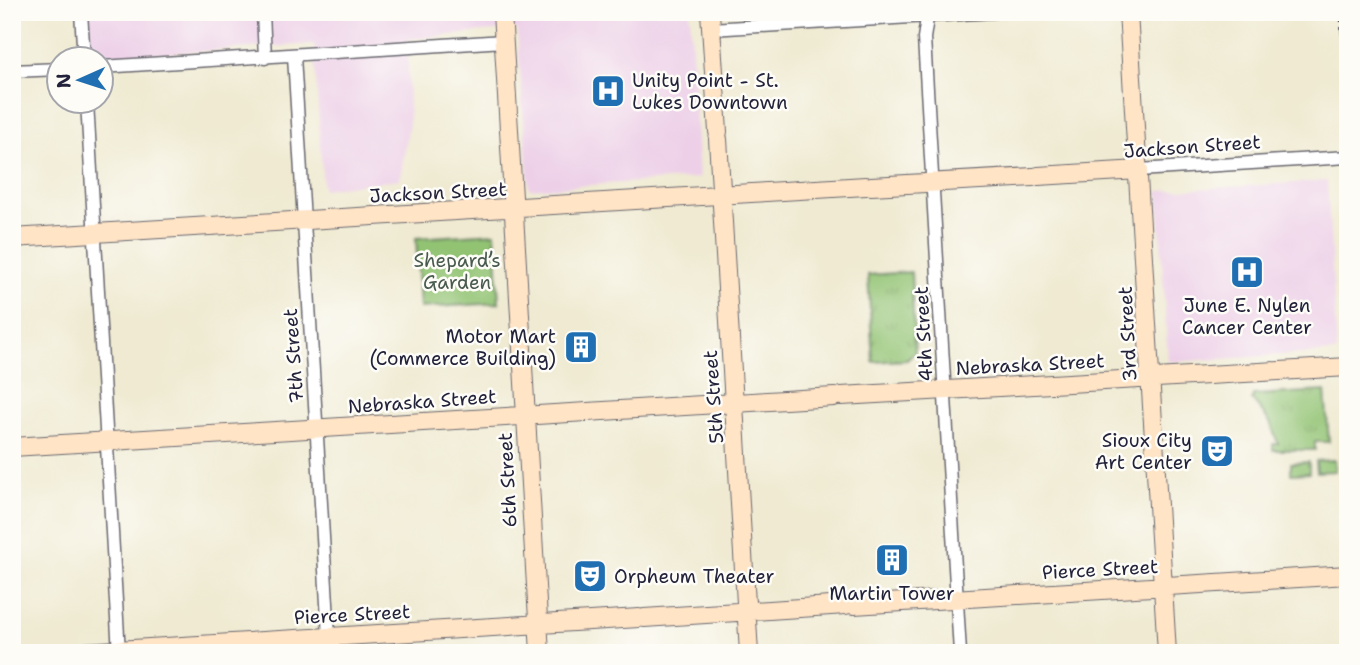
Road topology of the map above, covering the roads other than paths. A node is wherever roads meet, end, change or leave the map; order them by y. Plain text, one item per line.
1 (81, 12) edge
2 (263, 12) edge
3 (502, 12) edge
4 (994, 12) edge
5 (1128, 12) edge
6 (927, 15) edge
7 (711, 21) edge
8 (504, 41) junction
9 (83, 46) edge
10 (294, 56) junction
11 (265, 58) junction
12 (116, 66) edge
13 (46, 70) edge
14 (12, 71) edge
15 (88, 116) edge
16 (1348, 157) edge
17 (1139, 170) junction
18 (933, 183) junction
19 (722, 196) junction
20 (514, 208) junction
21 (304, 221) junction
22 (95, 233) junction
23 (12, 238) edge
24 (1348, 367) edge
25 (1151, 378) junction
26 (946, 390) junction
27 (735, 403) junction
28 (525, 415) junction
29 (317, 429) junction
30 (106, 441) junction
31 (12, 447) edge
32 (1348, 575) edge
33 (1163, 586) junction
34 (957, 598) junction
35 (747, 611) junction
36 (538, 624) junction
37 (330, 644) edge
38 (119, 651) edge
39 (67, 653) edge
40 (540, 653) edge
41 (749, 653) edge
42 (961, 653) edge
43 (1167, 653) edge

1 - 9 street
2 - 11 street
3 - 8 main road, 6th Street
4 - 6 street
5 - 17 main road, 3rd Street
6 - 7 street
6 - 18 street, 4th Street
7 - 19 main road, 5th Street
8 - 10 street
8 - 20 main road, 6th Street
10 - 11 street
10 - 21 street, 7th Street
11 - 12 street
13 - 14 street
15 - 22 street
16 - 17 street, Jackson Street
17 - 18 main road, Jackson Street
17 - 25 main road, 3rd Street
18 - 19 main road, Jackson Street
18 - 26 street, 4th Street
19 - 20 main road, Jackson Street
19 - 27 main road, 5th Street
20 - 21 main road, Jackson Street
20 - 28 main road, 6th Street
21 - 22 main road, Jackson Street
21 - 29 street, 7th Street
22 - 23 main road, Jackson Street
22 - 30 street
24 - 25 main road, Nebraska Street
25 - 26 main road, Nebraska Street
25 - 33 main road, 3rd Street
26 - 27 main road, Nebraska Street
26 - 34 street, 4th Street
27 - 28 main road, Nebraska Street
27 - 35 main road, 5th Street
28 - 29 main road, Nebraska Street
28 - 36 main road, 6th Street
29 - 30 main road, Nebraska Street
29 - 37 street, 7th Street
30 - 31 main road, Nebraska Street
30 - 38 street
32 - 33 main road, Pierce Street
33 - 34 main road, Pierce Street
33 - 43 main road, 3rd Street
34 - 35 main road, Pierce Street
34 - 42 street, 4th Street
35 - 36 main road, Pierce Street
35 - 41 main road, 5th Street
36 - 37 main road, Pierce Street
36 - 40 main road, 6th Street
37 - 38 main road, Pierce Street
38 - 39 main road, Pierce Street

